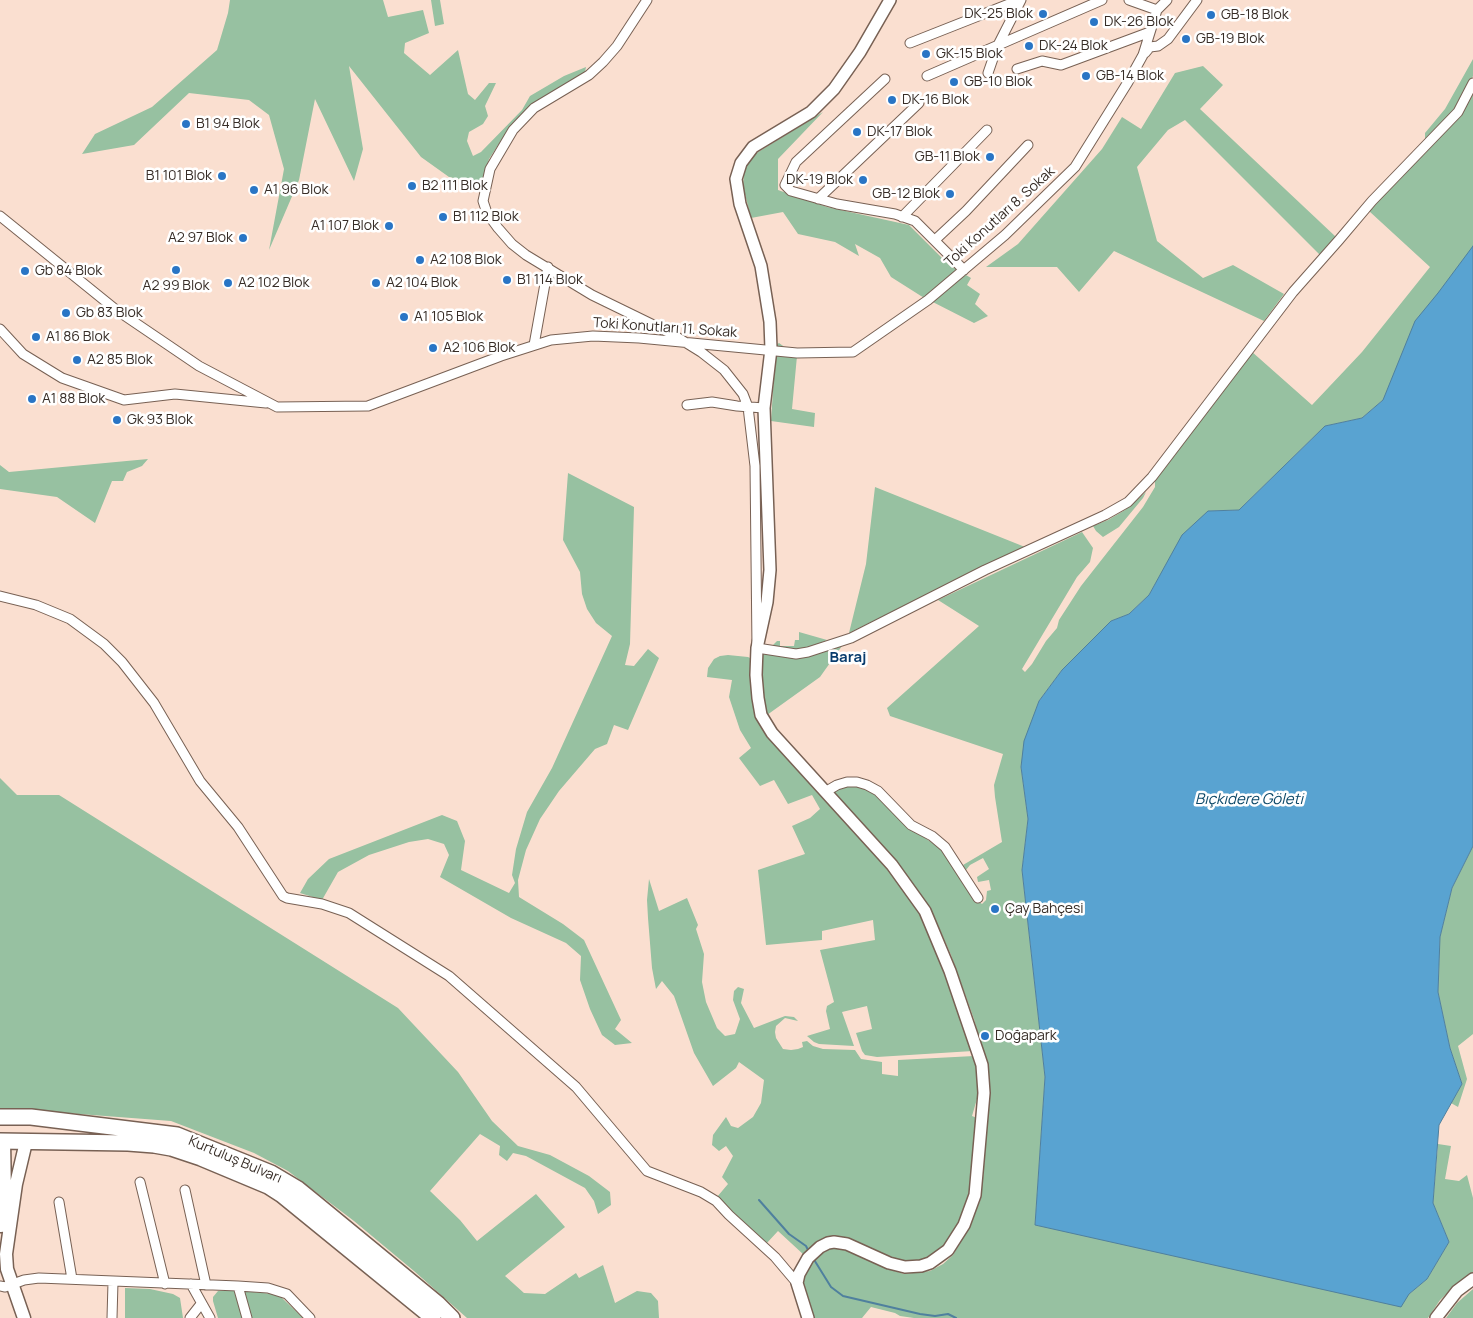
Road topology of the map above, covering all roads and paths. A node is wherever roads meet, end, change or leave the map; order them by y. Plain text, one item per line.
1 (648, 0) edge
2 (890, 0) edge
3 (1020, 0) edge
4 (1102, 0) edge
5 (1129, 0) edge
6 (1167, 0) edge
7 (1197, 0) edge
8 (1157, 10) junction
9 (1150, 32) junction
10 (910, 43) dead end
11 (997, 47) junction
12 (1143, 55) junction
13 (1017, 69) dead end
14 (988, 73) dead end
15 (927, 76) dead end
16 (885, 79) dead end
17 (1473, 83) edge
18 (918, 103) dead end
19 (986, 130) dead end
20 (1028, 145) dead end
21 (818, 199) junction
22 (0, 216) edge
23 (902, 217) junction
24 (935, 240) junction
25 (548, 266) junction
26 (964, 270) junction
27 (0, 329) edge
28 (687, 343) junction
29 (534, 345) junction
30 (771, 349) junction
31 (271, 404) junction
32 (687, 405) dead end
33 (748, 407) junction
34 (764, 408) junction
35 (0, 596) edge
36 (757, 648) junction
37 (825, 792) junction
38 (978, 898) dead end
39 (3, 1117) edge
40 (31, 1117) junction
41 (2, 1141) edge
42 (26, 1142) junction
43 (140, 1182) dead end
44 (185, 1190) dead end
45 (59, 1202) dead end
46 (0, 1232) edge
47 (0, 1272) edge
48 (72, 1280) junction
49 (1471, 1281) edge
50 (113, 1282) junction
51 (797, 1283) junction
52 (165, 1284) junction
53 (191, 1284) junction
54 (206, 1285) junction
55 (6, 1286) edge
56 (238, 1286) junction
57 (201, 1304) junction
58 (16, 1318) edge
59 (24, 1318) edge
60 (112, 1318) edge
61 (190, 1318) edge
62 (210, 1318) edge
63 (247, 1318) edge
64 (310, 1318) edge
65 (433, 1318) edge
66 (452, 1318) edge
67 (808, 1318) edge
68 (1436, 1318) edge

1 - 25 street
2 - 30 street
3 - 10 street
3 - 11 street
4 - 11 street
5 - 8 street
6 - 8 street, Toki Konutları 8. Sokak
7 - 12 street
8 - 9 street, Toki Konutları 8. Sokak
9 - 12 street, Toki Konutları 8. Sokak
9 - 13 street
11 - 14 street
11 - 15 street
12 - 26 street, Toki Konutları 8. Sokak
16 - 21 street
17 - 36 street
18 - 21 street
19 - 23 street
20 - 24 street
21 - 23 street
22 - 31 street, Toki Konutları 11. Sokak
23 - 24 street
24 - 26 street
25 - 28 street
25 - 29 street
26 - 30 street, Toki Konutları 8. Sokak
27 - 31 street
28 - 29 street, Toki Konutları 11. Sokak
28 - 30 street, Toki Konutları 11. Sokak
28 - 33 street
29 - 31 street, Toki Konutları 11. Sokak
30 - 34 street
32 - 33 street
33 - 34 street
33 - 36 street
34 - 36 street
35 - 51 street
36 - 37 street
37 - 38 street
37 - 51 street
39 - 40 highway, Kurtuluş Bulvarı
39 - 41 highway
40 - 42 highway
40 - 66 highway, Kurtuluş Bulvarı
41 - 42 highway, Kurtuluş Bulvarı
41 - 46 main road
42 - 55 main road
42 - 65 highway, Kurtuluş Bulvarı
43 - 52 street
44 - 54 street
45 - 48 street
47 - 55 main road
48 - 50 street
48 - 55 street
49 - 68 street
50 - 52 street
50 - 60 street
51 - 67 street
52 - 53 street
53 - 54 street
53 - 57 street
54 - 56 street
55 - 58 main road
55 - 59 main road
56 - 63 street
56 - 64 street
57 - 61 street
57 - 62 street

